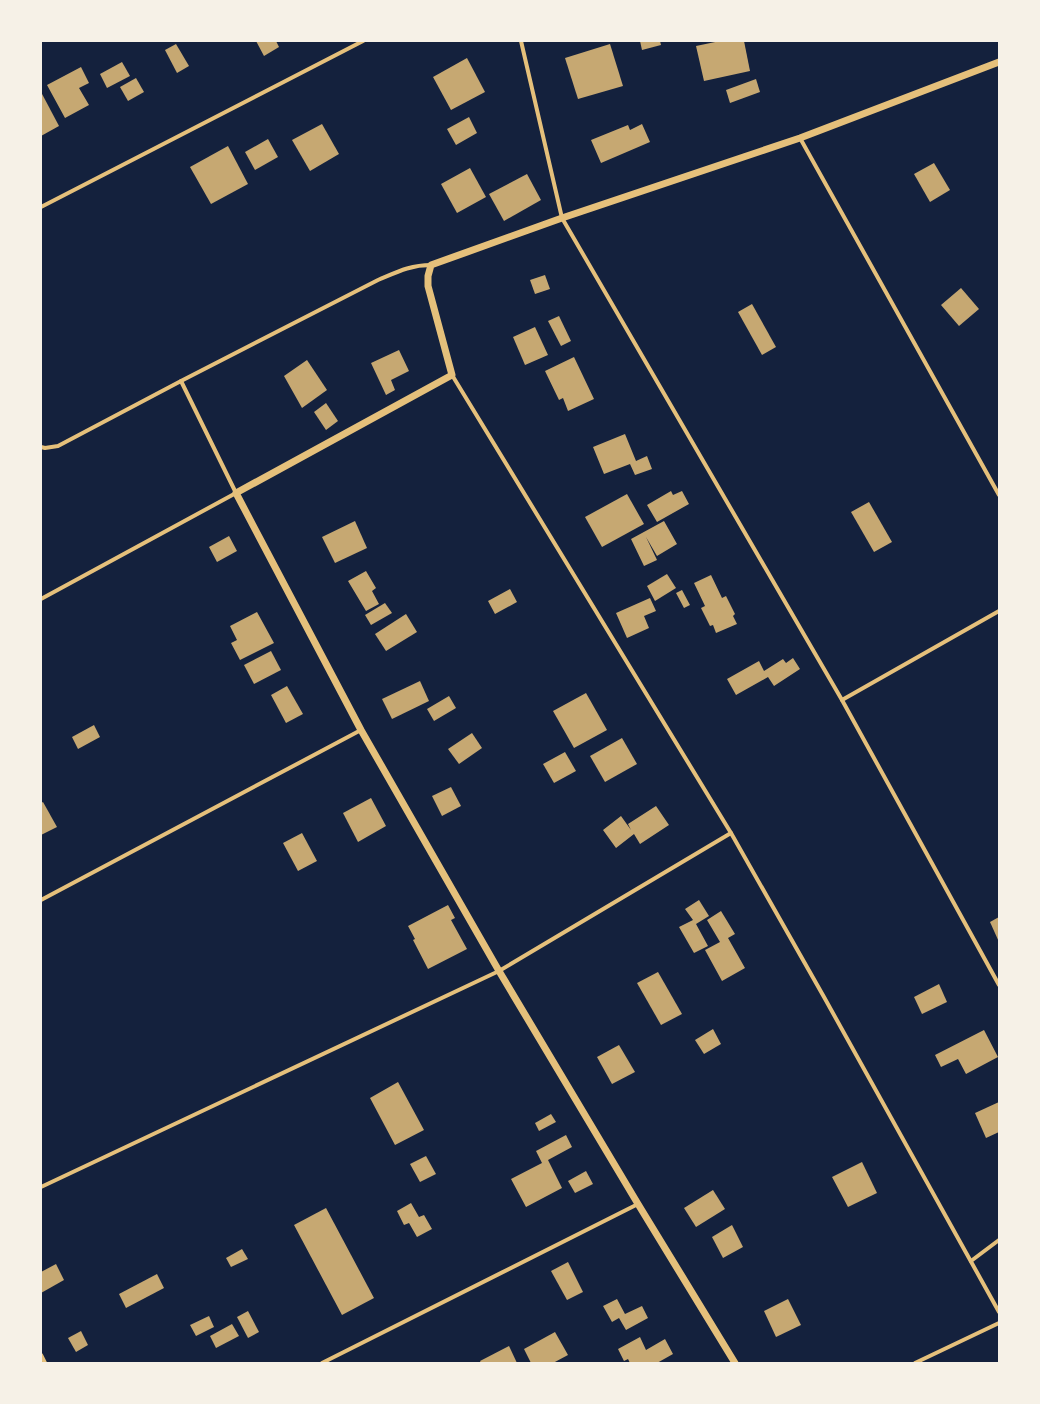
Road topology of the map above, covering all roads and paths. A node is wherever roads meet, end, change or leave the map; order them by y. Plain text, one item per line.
1 (363, 41) edge
2 (522, 41) edge
3 (999, 62) edge
4 (800, 138) junction
5 (41, 207) edge
6 (562, 218) junction
7 (431, 265) junction
8 (452, 375) junction
9 (181, 381) junction
10 (41, 447) edge
11 (236, 493) junction
12 (999, 495) edge
13 (41, 599) edge
14 (999, 611) edge
15 (842, 700) junction
16 (361, 730) junction
17 (731, 833) junction
18 (41, 900) edge
19 (499, 971) junction
20 (999, 985) edge
21 (41, 1187) edge
22 (638, 1204) junction
23 (999, 1240) edge
24 (971, 1261) junction
25 (999, 1312) edge
26 (999, 1323) edge
27 (41, 1355) edge
28 (45, 1363) edge
29 (322, 1363) edge
30 (735, 1363) edge
31 (915, 1363) edge

1 - 5 street
2 - 6 street
3 - 4 street
4 - 6 street
4 - 12 street
6 - 7 street
6 - 15 street
7 - 8 street
7 - 9 street
8 - 11 street
8 - 17 street
9 - 10 street
9 - 11 street
11 - 13 street
11 - 16 street
14 - 15 street
15 - 20 street
16 - 18 street
16 - 19 street
17 - 19 street
17 - 24 street
19 - 21 street
19 - 22 street
22 - 29 street
22 - 30 street
23 - 24 street
24 - 25 street
26 - 31 street
27 - 28 street

